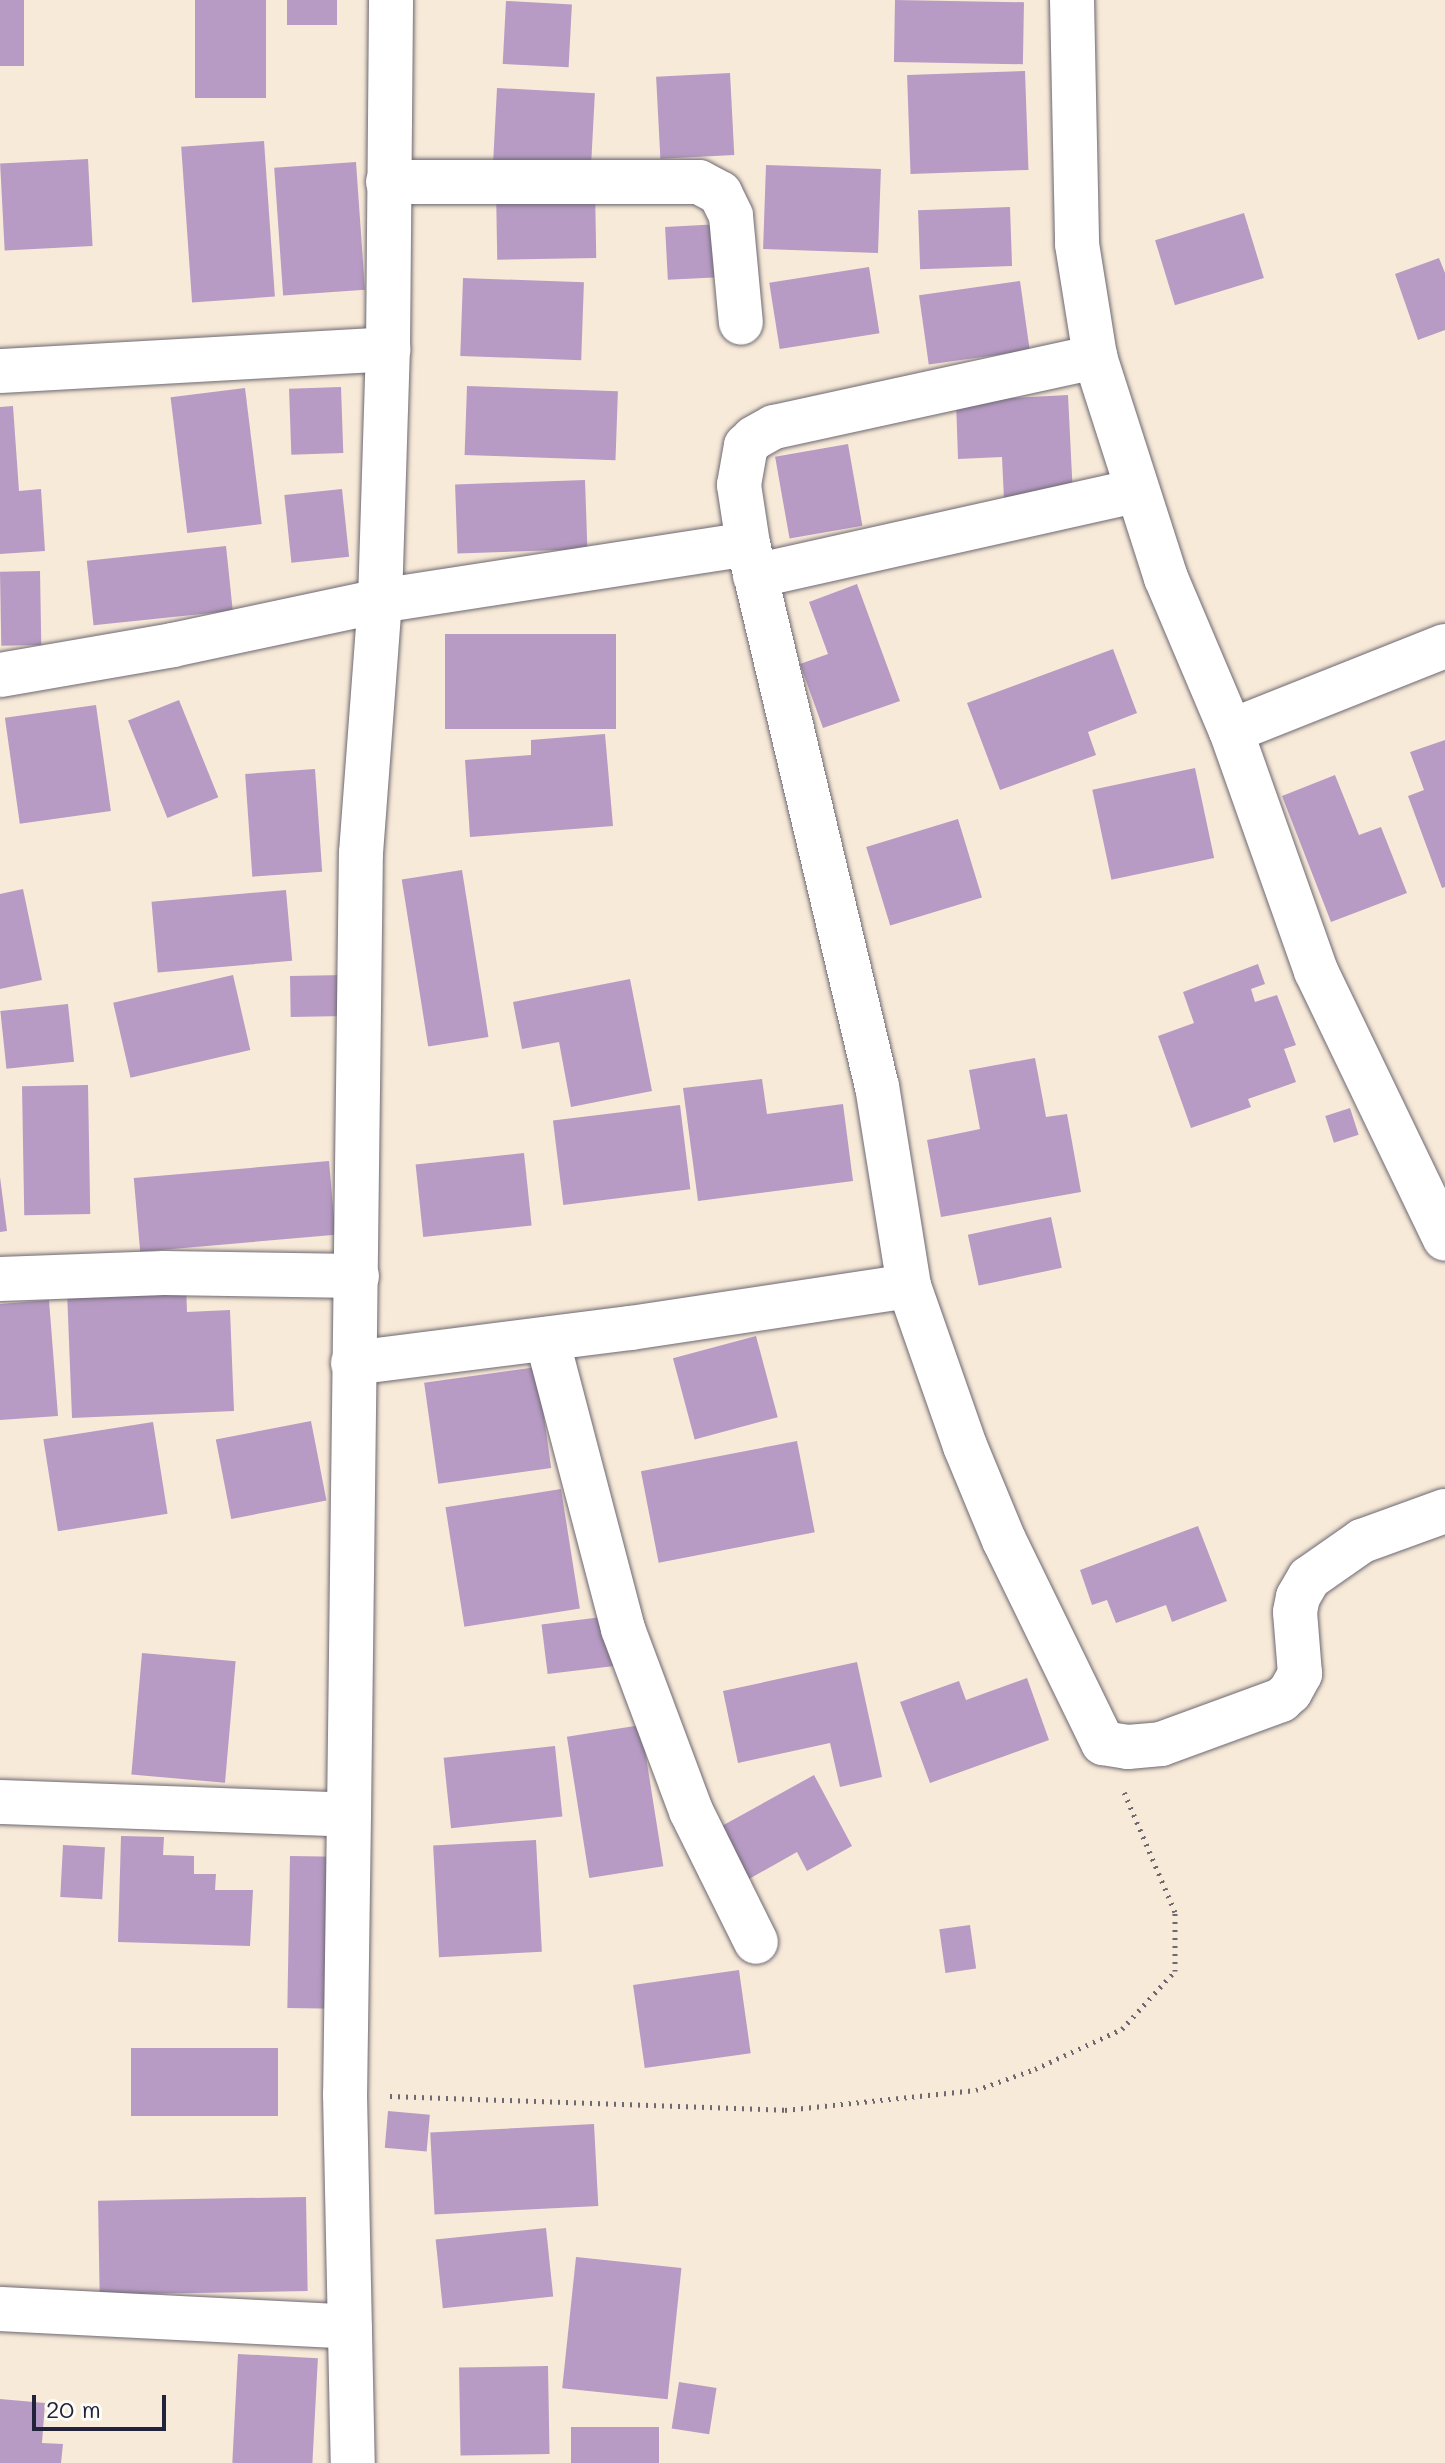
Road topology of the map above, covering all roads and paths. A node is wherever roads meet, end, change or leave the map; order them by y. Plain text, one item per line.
1 (391, 0) edge
2 (1072, 0) edge
3 (388, 182) junction
4 (741, 323) dead end
5 (388, 349) junction
6 (1095, 357) junction
7 (0, 371) edge
8 (1136, 491) junction
9 (752, 560) junction
10 (380, 601) junction
11 (1445, 646) edge
12 (0, 675) edge
13 (1231, 731) junction
14 (1445, 1239) edge
15 (357, 1276) junction
16 (0, 1279) edge
17 (909, 1286) junction
18 (547, 1339) junction
19 (353, 1363) junction
20 (1445, 1511) edge
21 (1103, 1743) junction
22 (0, 1802) edge
23 (349, 1815) junction
24 (756, 1942) dead end
25 (345, 2094) junction
26 (0, 2309) edge
27 (350, 2327) junction
28 (353, 2463) edge

1 - 3 street
2 - 6 street
3 - 4 street
3 - 5 street
5 - 7 street
5 - 10 street
6 - 8 street
6 - 9 street
8 - 9 street
8 - 13 street
9 - 10 street
9 - 17 street
10 - 12 street
10 - 15 street
11 - 13 street
13 - 14 street
15 - 16 street
15 - 19 street
17 - 18 street
17 - 21 street
18 - 19 street
18 - 24 street
19 - 23 street
20 - 21 street
21 - 25 path
22 - 23 street
23 - 25 street
25 - 27 street
26 - 27 street
27 - 28 street

